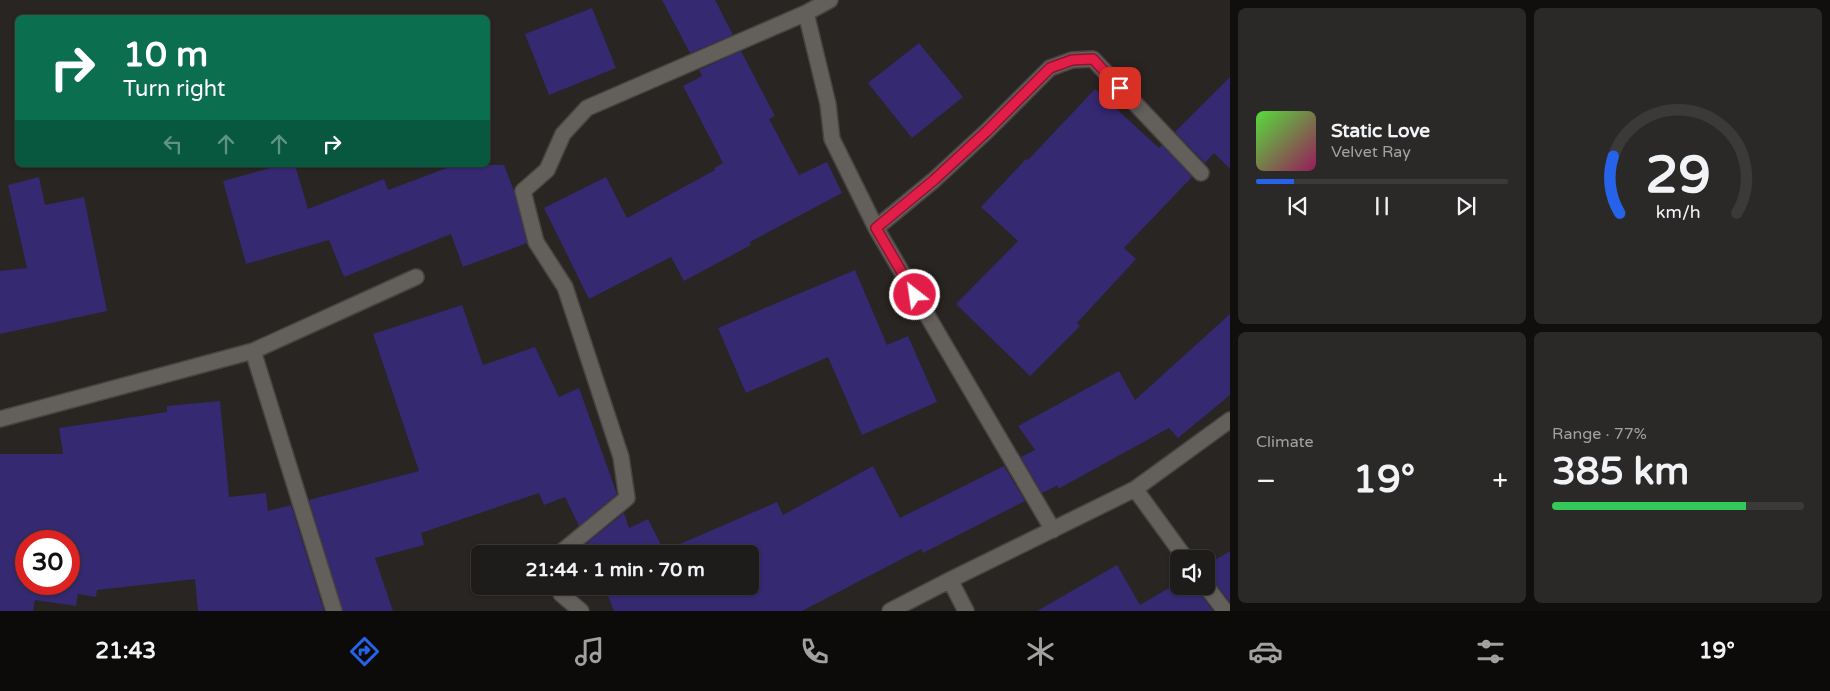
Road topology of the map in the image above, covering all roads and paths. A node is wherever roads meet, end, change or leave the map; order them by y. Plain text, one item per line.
1 (830, 0) edge
2 (806, 13) junction
3 (1200, 173) dead end
4 (876, 228) junction
5 (416, 278) dead end
6 (253, 351) junction
7 (0, 419) edge
8 (1230, 420) edge
9 (1135, 489) junction
10 (1053, 530) junction
11 (570, 545) edge
12 (1179, 550) edge
13 (950, 580) junction
14 (562, 595) edge
15 (1213, 595) edge
16 (334, 611) edge
17 (581, 611) edge
18 (890, 611) edge
19 (966, 611) edge
20 (1225, 611) edge

1 - 2 street
2 - 4 street
2 - 11 street
3 - 4 street
4 - 10 street
5 - 6 street
6 - 7 street
6 - 16 street
8 - 9 street
9 - 10 street
9 - 12 street
10 - 13 street
13 - 18 street
13 - 19 street
14 - 17 street
15 - 20 street

